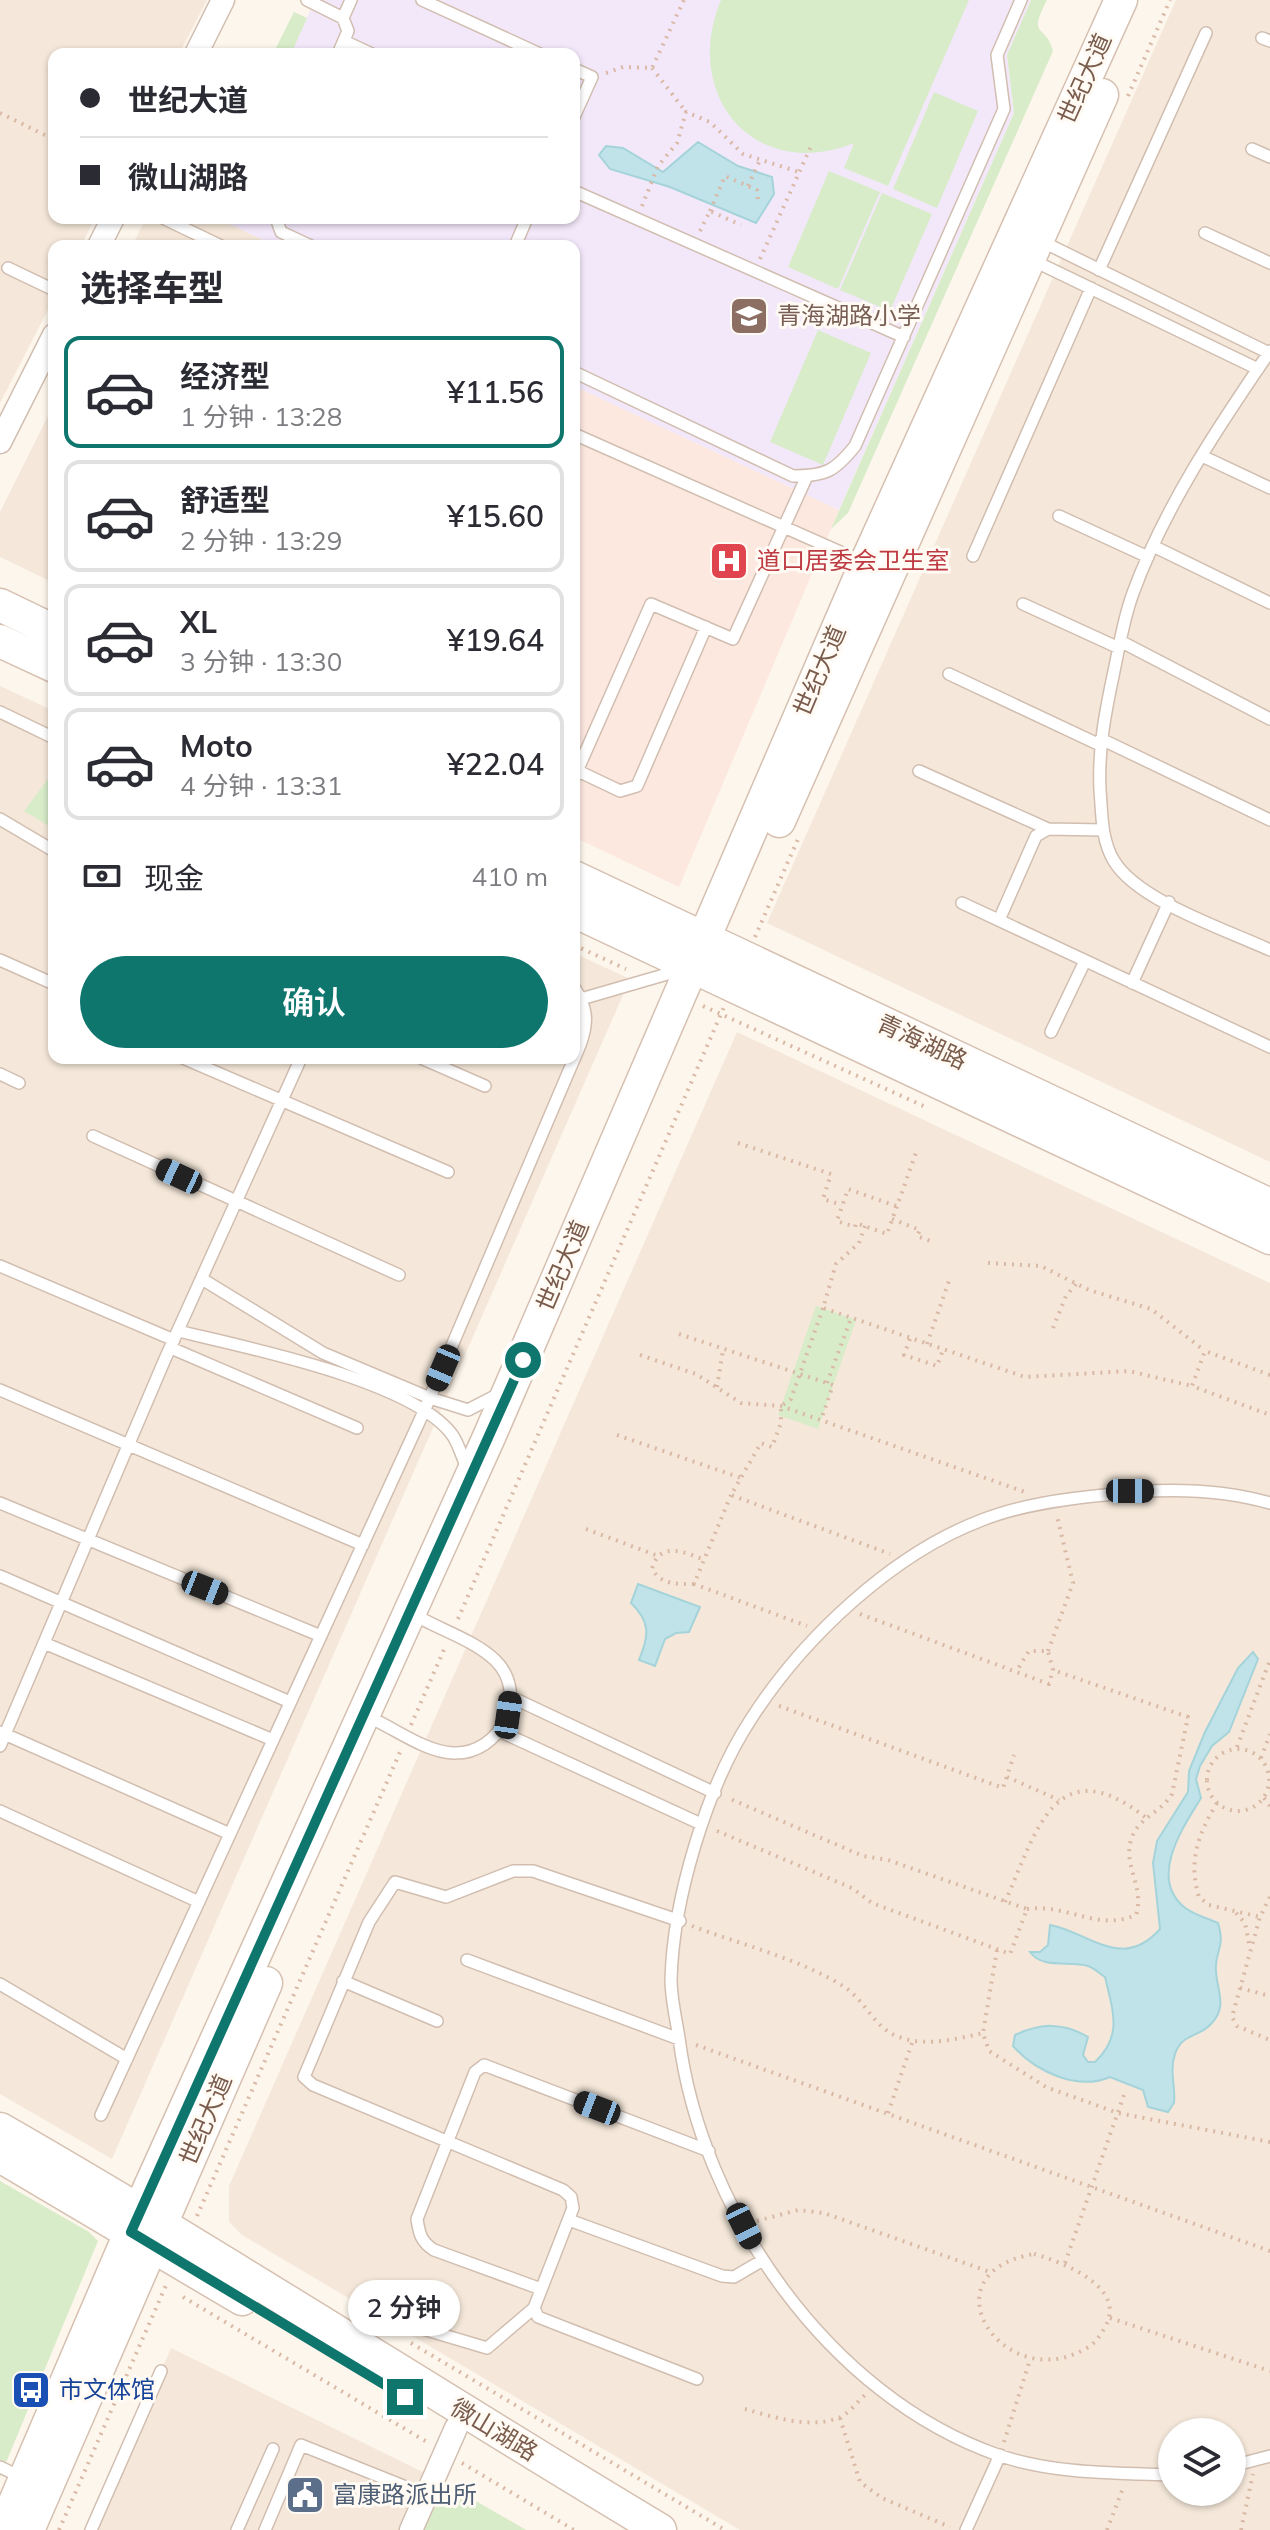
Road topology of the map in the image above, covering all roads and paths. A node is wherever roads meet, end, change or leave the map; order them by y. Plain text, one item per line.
1 (223, 0) edge
2 (307, 0) edge
3 (351, 0) edge
4 (422, 0) edge
5 (684, 0) edge
6 (1021, 0) edge
7 (1121, 0) edge
8 (1144, 0) edge
9 (1170, 0) edge
10 (343, 18) junction
11 (1206, 33) dead end
12 (344, 41) junction
13 (199, 48) edge
14 (341, 48) edge
15 (359, 48) edge
16 (527, 48) edge
17 (652, 68) junction
18 (580, 72) edge
19 (592, 77) junction
20 (1127, 97) dead end
21 (580, 104) edge
22 (686, 112) junction
23 (0, 113) edge
24 (48, 137) edge
25 (812, 144) dead end
26 (1252, 149) dead end
27 (1270, 157) edge
28 (759, 162) junction
29 (799, 172) junction
30 (748, 186) junction
31 (647, 192) dead end
32 (580, 194) edge
33 (758, 200) dead end
34 (710, 211) junction
35 (175, 224) edge
36 (278, 224) edge
37 (741, 225) dead end
38 (1205, 233) dead end
39 (209, 240) edge
40 (298, 240) edge
41 (1023, 244) junction
42 (694, 245) junction
43 (1270, 263) edge
44 (8, 268) dead end
45 (1099, 270) junction
46 (755, 271) junction
47 (48, 287) edge
48 (1091, 288) junction
49 (904, 337) junction
50 (48, 347) edge
51 (1269, 352) edge
52 (1258, 369) junction
53 (580, 375) edge
54 (580, 437) edge
55 (0, 442) edge
56 (1202, 456) junction
57 (807, 476) junction
58 (1270, 488) edge
59 (1059, 516) dead end
60 (785, 527) junction
61 (1151, 551) junction
62 (973, 556) dead end
63 (866, 563) junction
64 (1270, 603) edge
65 (1023, 604) dead end
66 (0, 605) edge
67 (706, 627) junction
68 (48, 628) edge
69 (0, 641) edge
70 (1120, 644) junction
71 (48, 663) edge
72 (949, 674) dead end
73 (0, 712) edge
74 (1270, 719) edge
75 (48, 735) edge
76 (1100, 742) junction
77 (580, 766) edge
78 (919, 771) dead end
79 (580, 776) edge
80 (0, 819) edge
81 (1270, 820) edge
82 (1048, 829) junction
83 (1103, 830) junction
84 (800, 835) dead end
85 (48, 847) edge
86 (580, 881) edge
87 (1169, 902) junction
88 (962, 903) dead end
89 (580, 913) edge
90 (999, 920) junction
91 (1270, 950) edge
92 (0, 960) edge
93 (1085, 961) junction
94 (718, 962) junction
95 (48, 981) edge
96 (1132, 983) junction
97 (581, 999) joint
98 (1051, 1032) dead end
99 (580, 1045) edge
100 (1270, 1047) edge
101 (197, 1064) edge
102 (298, 1064) edge
103 (435, 1064) edge
104 (572, 1064) edge
105 (0, 1074) edge
106 (19, 1083) dead end
107 (485, 1086) dead end
108 (283, 1101) junction
109 (93, 1136) dead end
110 (738, 1143) dead end
111 (917, 1150) dead end
112 (448, 1172) dead end
113 (237, 1202) junction
114 (842, 1205) junction
115 (1270, 1205) edge
116 (896, 1206) junction
117 (892, 1219) junction
118 (865, 1226) junction
119 (1270, 1238) edge
120 (933, 1242) dead end
121 (988, 1263) dead end
122 (0, 1266) edge
123 (399, 1275) dead end
124 (950, 1278) dead end
125 (202, 1279) junction
126 (1077, 1283) junction
127 (823, 1308) junction
128 (851, 1318) junction
129 (1053, 1328) dead end
130 (679, 1334) dead end
131 (910, 1338) junction
132 (174, 1340) junction
133 (927, 1344) junction
134 (723, 1350) junction
135 (943, 1350) junction
136 (1205, 1351) junction
137 (640, 1355) dead end
138 (800, 1374) junction
139 (1270, 1375) edge
140 (827, 1383) junction
141 (1192, 1386) junction
142 (717, 1387) junction
143 (510, 1388) junction
144 (0, 1390) edge
145 (428, 1404) junction
146 (781, 1406) junction
147 (1270, 1415) edge
148 (821, 1420) junction
149 (357, 1428) dead end
150 (617, 1435) dead end
151 (129, 1445) junction
152 (471, 1478) junction
153 (741, 1478) junction
154 (731, 1495) junction
155 (1054, 1502) junction
156 (0, 1503) edge
157 (1270, 1503) edge
158 (586, 1529) dead end
159 (88, 1540) junction
160 (363, 1545) junction
161 (658, 1556) junction
162 (703, 1560) junction
163 (906, 1560) junction
164 (0, 1576) edge
165 (694, 1584) junction
166 (61, 1603) junction
167 (846, 1609) junction
168 (438, 1627) junction
169 (824, 1632) junction
170 (321, 1636) junction
171 (44, 1643) junction
172 (1048, 1651) junction
173 (1270, 1660) edge
174 (1053, 1670) junction
175 (1016, 1672) junction
176 (511, 1697) junction
177 (765, 1701) junction
178 (290, 1702) junction
179 (393, 1729) junction
180 (499, 1731) junction
181 (1270, 1734) edge
182 (2, 1738) edge
183 (273, 1740) junction
184 (1236, 1748) junction
185 (1014, 1755) dead end
186 (1261, 1758) junction
187 (1007, 1777) junction
188 (715, 1793) junction
189 (1264, 1798) junction
190 (1059, 1800) junction
191 (1217, 1803) junction
192 (1270, 1806) edge
193 (0, 1811) edge
194 (1145, 1817) junction
195 (701, 1824) junction
196 (230, 1834) junction
197 (1270, 1897) edge
198 (199, 1902) junction
199 (1005, 1902) junction
200 (1027, 1909) junction
201 (1235, 1911) junction
202 (1260, 1917) junction
203 (680, 1921) junction
204 (997, 1950) junction
205 (1250, 1952) junction
206 (467, 1960) dead end
207 (343, 1981) junction
208 (0, 1984) edge
209 (1240, 1988) junction
210 (1270, 1996) edge
211 (437, 2021) dead end
212 (983, 2033) junction
213 (679, 2039) junction
214 (913, 2040) junction
215 (1270, 2040) edge
216 (127, 2059) junction
217 (1125, 2092) dead end
218 (1118, 2113) junction
219 (888, 2114) junction
220 (101, 2115) dead end
221 (0, 2129) edge
222 (1270, 2142) edge
223 (447, 2144) junction
224 (709, 2151) junction
225 (0, 2156) edge
226 (1091, 2190) junction
227 (569, 2220) junction
228 (744, 2226) junction
229 (167, 2237) junction
230 (1270, 2251) edge
231 (763, 2260) junction
232 (1065, 2263) junction
233 (990, 2272) junction
234 (541, 2289) junction
235 (179, 2295) dead end
236 (534, 2308) junction
237 (359, 2313) dead end
238 (1110, 2318) junction
239 (403, 2323) dead end
240 (1030, 2360) junction
241 (161, 2371) dead end
242 (1270, 2371) edge
243 (697, 2379) dead end
244 (874, 2387) junction
245 (745, 2409) dead end
246 (840, 2418) junction
247 (450, 2440) junction
248 (273, 2449) dead end
249 (1000, 2455) junction
250 (1270, 2456) edge
251 (1254, 2460) junction
252 (1246, 2462) edge
253 (1129, 2474) junction
254 (1158, 2475) edge
255 (24, 2478) edge
256 (426, 2495) junction
257 (3, 2530) edge
258 (28, 2530) edge
259 (59, 2530) edge
260 (91, 2530) edge
261 (237, 2530) edge
262 (265, 2530) edge
263 (411, 2530) edge
264 (574, 2530) edge
265 (626, 2530) edge
266 (660, 2530) edge
267 (725, 2530) edge
268 (956, 2530) edge
269 (966, 2530) edge
270 (1107, 2530) edge
271 (1241, 2530) edge

1 - 13 street
2 - 10 lane
3 - 10 lane
4 - 16 lane
5 - 17 path
6 - 49 lane
7 - 41 street, 世纪大道
8 - 41 street, 世纪大道
9 - 20 path
10 - 12 lane
11 - 45 lane
12 - 14 lane
12 - 15 lane
17 - 19 path
17 - 22 path
18 - 19 lane
19 - 21 lane
22 - 28 path
22 - 31 path
23 - 24 path
25 - 29 path
26 - 27 lane
28 - 29 path
28 - 30 path
29 - 46 path
30 - 33 path
30 - 34 path
32 - 42 lane
34 - 37 path
34 - 42 path
35 - 39 lane
36 - 40 lane
38 - 43 lane
41 - 45 lane
41 - 48 lane
41 - 63 street, 世纪大道
41 - 94 street, 世纪大道
42 - 46 lane
44 - 47 lane
45 - 51 lane
46 - 49 lane
48 - 52 lane
48 - 62 lane
49 - 57 lane
50 - 55 street
51 - 52 lane
52 - 56 lane
53 - 57 lane
54 - 60 lane
56 - 58 lane
56 - 61 lane
57 - 60 lane
59 - 61 lane
60 - 63 lane
60 - 67 lane
61 - 64 lane
61 - 70 lane
63 - 94 street, 世纪大道
65 - 70 lane
66 - 68 street
67 - 77 lane
67 - 79 lane
69 - 71 street
70 - 74 lane
70 - 76 lane
72 - 76 lane
73 - 75 lane
76 - 81 lane
76 - 83 lane
78 - 82 lane
80 - 85 lane
82 - 83 lane
82 - 90 lane
83 - 87 lane
84 - 94 path
86 - 94 street, 青海湖路
87 - 91 lane
87 - 96 lane
88 - 90 lane
89 - 94 street, 青海湖路
90 - 93 lane
92 - 95 lane
93 - 96 lane
93 - 98 lane
94 - 97 lane
94 - 115 street, 青海湖路
94 - 119 street, 青海湖路
94 - 143 street, 世纪大道
94 - 168 path
94 - 168 street, 世纪大道
96 - 100 lane
97 - 99 lane
101 - 108 lane
102 - 108 lane
103 - 107 lane
104 - 145 lane
105 - 106 lane
108 - 112 lane
108 - 113 lane
109 - 113 lane
110 - 114 path
111 - 116 path
113 - 123 lane
113 - 125 lane
114 - 116 path
114 - 118 path
116 - 117 path
117 - 118 path
117 - 120 path
118 - 127 path
121 - 126 path
122 - 132 lane
124 - 133 path
125 - 132 lane
125 - 145 lane
126 - 129 path
126 - 136 path
127 - 128 path
127 - 138 path
128 - 131 path
128 - 140 path
130 - 134 path
131 - 133 path
131 - 135 path
132 - 145 lane
132 - 149 lane
132 - 151 lane
133 - 135 path
134 - 138 path
134 - 142 path
135 - 141 path
136 - 139 path
136 - 141 path
137 - 142 path
138 - 140 path
138 - 146 path
140 - 148 path
141 - 147 path
142 - 146 path
143 - 145 lane
143 - 152 street, 世纪大道
144 - 151 lane
145 - 152 lane
145 - 160 lane
146 - 148 path
146 - 153 path
148 - 155 path
150 - 153 path
151 - 159 lane
151 - 160 lane
152 - 229 street, 世纪大道
153 - 154 path
154 - 162 path
154 - 163 path
155 - 157 lane
155 - 163 lane
155 - 172 path
156 - 159 lane
158 - 161 path
159 - 166 lane
159 - 170 lane
160 - 170 lane
161 - 162 path
161 - 165 path
162 - 165 path
163 - 167 lane
164 - 166 lane
165 - 169 path
166 - 171 lane
166 - 178 lane
167 - 169 lane
167 - 175 path
168 - 176 lane
168 - 179 street, 世纪大道
168 - 179 path
169 - 177 lane
170 - 178 lane
171 - 182 lane
171 - 183 lane
172 - 174 path
172 - 175 path
173 - 184 path
174 - 175 path
174 - 194 path
176 - 180 lane
176 - 188 lane
177 - 187 path
177 - 188 lane
178 - 183 lane
179 - 180 lane
179 - 229 street, 世纪大道
179 - 229 path
180 - 195 lane
181 - 186 path
182 - 196 lane
183 - 196 lane
184 - 186 path
184 - 191 path
185 - 187 path
186 - 189 path
187 - 190 path
188 - 195 lane
188 - 199 path
189 - 191 path
189 - 192 path
190 - 194 path
190 - 199 path
191 - 201 path
193 - 198 lane
194 - 200 path
195 - 203 lane
195 - 204 path
196 - 198 lane
197 - 202 path
198 - 216 lane
199 - 200 path
200 - 204 path
201 - 202 path
201 - 205 path
202 - 205 path
203 - 207 lane
203 - 213 lane
203 - 214 path
204 - 212 path
205 - 209 path
206 - 213 lane
207 - 211 lane
207 - 223 lane
208 - 216 lane
209 - 210 path
209 - 215 path
212 - 214 path
212 - 218 path
213 - 219 path
213 - 224 lane
214 - 219 path
216 - 220 lane
217 - 218 path
218 - 222 path
218 - 226 path
219 - 226 path
221 - 229 street, 微山湖路
223 - 224 lane
223 - 227 lane
223 - 234 lane
224 - 228 lane
225 - 229 street, 微山湖路
226 - 230 path
226 - 232 path
227 - 231 lane
227 - 234 lane
228 - 231 lane
228 - 233 path
229 - 247 street, 微山湖路
229 - 255 street, 世纪大道
229 - 259 path
229 - 266 street, 微山湖路
231 - 244 lane
232 - 233 path
232 - 238 path
233 - 240 path
234 - 236 lane
235 - 247 path
236 - 239 lane
236 - 243 lane
237 - 267 path
238 - 240 path
238 - 242 path
240 - 249 path
241 - 260 lane
244 - 246 path
244 - 249 lane
245 - 246 path
246 - 268 path
247 - 256 street
247 - 264 path
247 - 265 street, 微山湖路
248 - 261 lane
249 - 253 lane
249 - 269 lane
250 - 251 lane
251 - 252 lane
251 - 271 path
253 - 254 lane
253 - 270 path
255 - 257 street, 世纪大道
255 - 258 street, 世纪大道
256 - 262 lane
256 - 263 street

